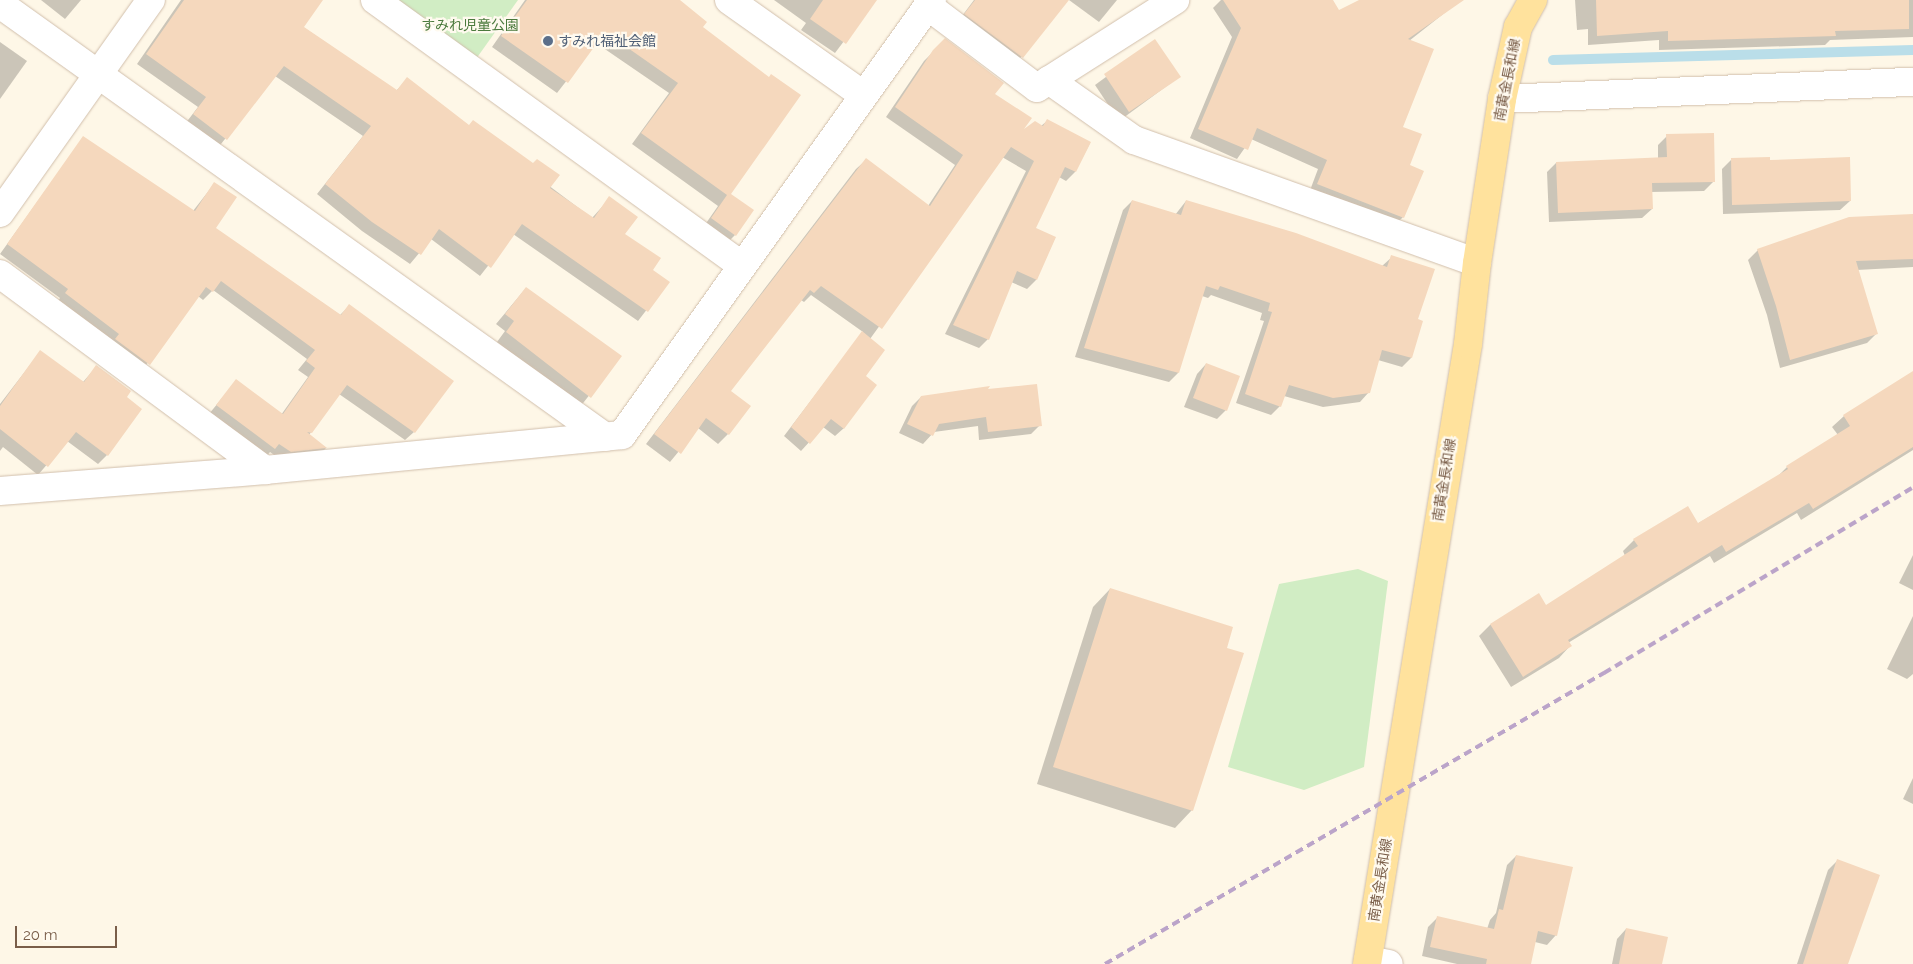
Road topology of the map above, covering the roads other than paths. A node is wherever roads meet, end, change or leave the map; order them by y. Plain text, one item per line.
1 (151, 0) edge
2 (375, 0) edge
3 (729, 0) edge
4 (1175, 0) edge
5 (1533, 0) edge
6 (930, 3) edge
7 (0, 4) edge
8 (98, 75) junction
9 (1049, 80) junction
10 (1913, 82) edge
11 (863, 95) junction
12 (1502, 98) junction
13 (0, 213) edge
14 (1477, 262) junction
15 (742, 266) junction
16 (0, 274) edge
17 (605, 436) junction
18 (265, 470) junction
19 (0, 490) edge
20 (1375, 963) edge

1 - 8 street
2 - 15 street
3 - 11 street
4 - 9 street
5 - 12 main road, 南黄金長和線
6 - 9 street
6 - 11 street
7 - 8 street
8 - 13 street
8 - 17 street
9 - 14 street
10 - 12 street
11 - 15 street
12 - 14 main road, 南黄金長和線
14 - 20 main road, 南黄金長和線
15 - 17 street
16 - 18 street
17 - 18 street
18 - 19 street

